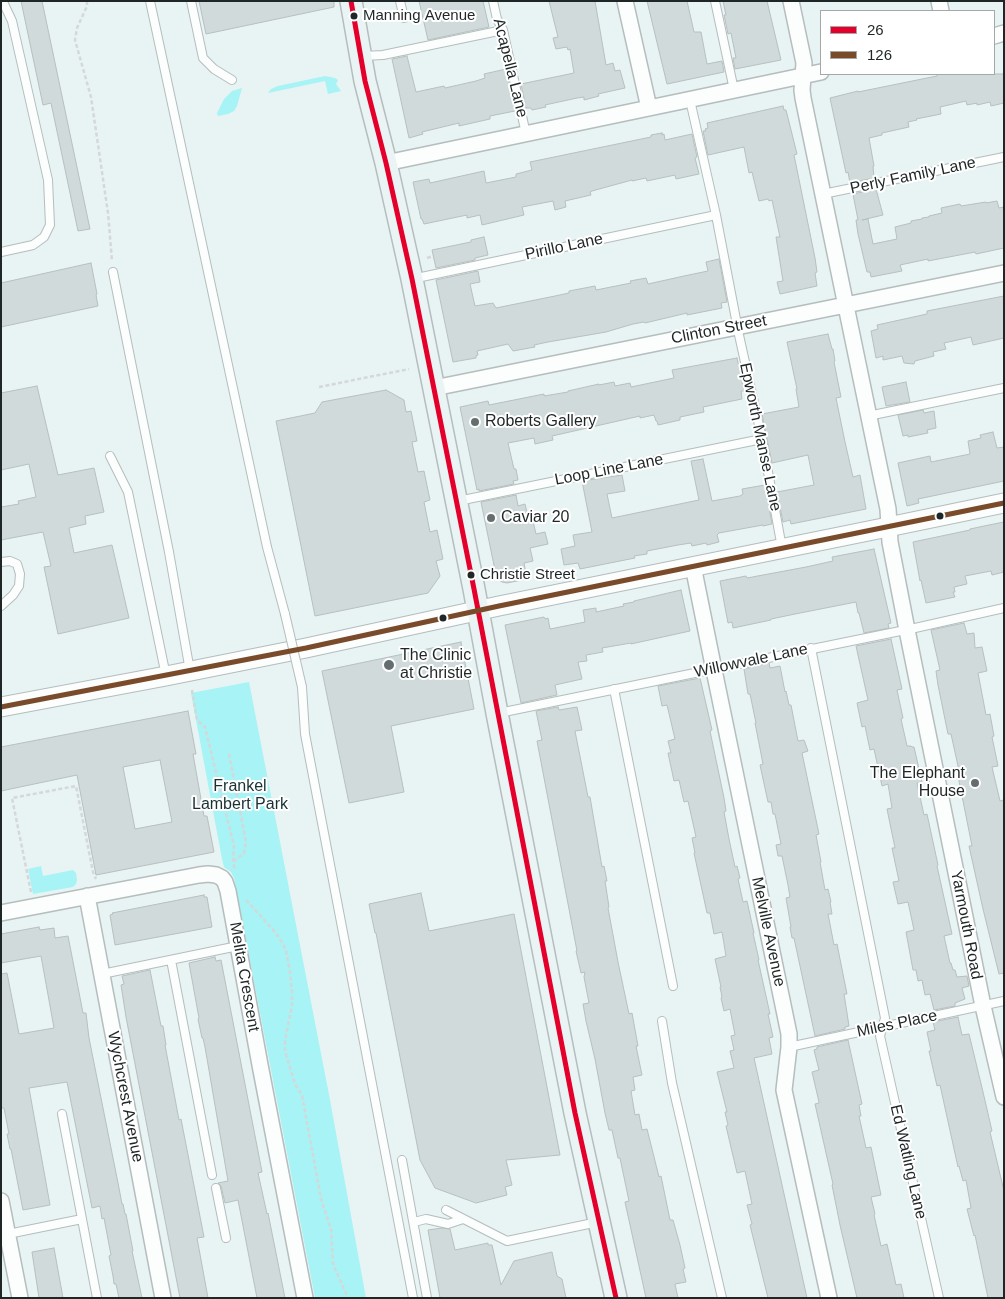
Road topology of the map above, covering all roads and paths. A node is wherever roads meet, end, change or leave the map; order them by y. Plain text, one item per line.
1 (1, 1) edge
2 (87, 1) edge
3 (150, 1) edge
4 (191, 1) edge
5 (350, 1) edge
6 (400, 1) edge
7 (493, 1) edge
8 (624, 1) edge
9 (715, 1) edge
10 (791, 1) edge
11 (404, 18) dead end
12 (503, 30) junction
13 (360, 56) junction
14 (820, 72) edge
15 (804, 76) junction
16 (232, 80) dead end
17 (734, 90) junction
18 (690, 100) junction
19 (650, 108) junction
20 (526, 134) junction
21 (1004, 157) edge
22 (386, 164) junction
23 (823, 194) junction
24 (716, 215) junction
25 (1, 252) edge
26 (433, 256) dead end
27 (427, 258) dead end
28 (113, 272) joint
29 (1004, 273) edge
30 (412, 279) junction
31 (845, 305) junction
32 (738, 326) junction
33 (409, 369) dead end
34 (319, 387) dead end
35 (434, 388) junction
36 (1004, 388) edge
37 (868, 416) junction
38 (762, 439) junction
39 (110, 456) dead end
40 (457, 501) junction
41 (1004, 503) edge
42 (888, 527) junction
43 (782, 549) junction
44 (1, 562) edge
45 (693, 566) junction
46 (1, 606) edge
47 (478, 611) junction
48 (1003, 611) edge
49 (907, 630) junction
50 (811, 648) junction
51 (714, 670) junction
52 (190, 671) junction
53 (166, 676) junction
54 (614, 689) junction
55 (192, 690) dead end
56 (1, 708) edge
57 (497, 714) junction
58 (230, 754) dead end
59 (233, 862) junction
60 (236, 871) dead end
61 (98, 883) dead end
62 (31, 896) dead end
63 (87, 896) junction
64 (242, 896) dead end
65 (1, 913) edge
66 (238, 946) junction
67 (171, 960) junction
68 (102, 974) junction
69 (673, 986) dead end
70 (1004, 1001) edge
71 (983, 1006) junction
72 (662, 1021) dead end
73 (883, 1027) junction
74 (789, 1047) junction
75 (1004, 1097) edge
76 (62, 1114) dead end
77 (402, 1160) dead end
78 (212, 1175) dead end
79 (216, 1188) dead end
80 (1, 1201) edge
81 (446, 1210) dead end
82 (82, 1219) junction
83 (463, 1219) junction
84 (414, 1222) junction
85 (598, 1222) junction
86 (8, 1234) junction
87 (226, 1238) dead end
88 (20, 1298) edge
89 (97, 1298) edge
90 (163, 1298) edge
91 (305, 1298) edge
92 (348, 1298) edge
93 (413, 1298) edge
94 (427, 1298) edge
95 (616, 1298) edge
96 (722, 1298) edge
97 (829, 1298) edge
98 (939, 1298) edge

1 - 25 lane
2 - 28 path
3 - 93 lane, bridge
4 - 16 lane
5 - 13 main road
6 - 11 lane
7 - 12 lane, Acapella Lane
8 - 19 street
9 - 17 lane
10 - 15 street, Yarmouth Road
12 - 13 lane
12 - 20 lane, Acapella Lane
13 - 22 main road
14 - 15 street
15 - 17 street
15 - 23 street, Yarmouth Road
17 - 18 street
18 - 19 street
18 - 24 lane, Epworth Manse Lane
19 - 20 street
20 - 22 street
21 - 23 lane, Perly Family Lane
22 - 30 main road
23 - 31 street, Yarmouth Road
24 - 30 lane, Pirillo Lane
24 - 32 lane, Epworth Manse Lane
26 - 27 path
28 - 52 lane
29 - 31 street, Clinton Street
30 - 35 main road
31 - 32 street, Clinton Street
31 - 37 street, Yarmouth Road
32 - 35 street, Clinton Street
32 - 38 lane, Epworth Manse Lane
33 - 34 path
35 - 40 main road
36 - 37 lane
37 - 42 street, Yarmouth Road
38 - 40 lane, Loop Line Lane
38 - 43 lane, Epworth Manse Lane
39 - 53 lane
40 - 47 main road
41 - 42 street
42 - 43 street
42 - 49 street, Yarmouth Road
43 - 45 street
44 - 46 lane
45 - 47 street
45 - 51 street, Melville Avenue
47 - 52 street
47 - 57 main road
48 - 49 lane, Willowvale Lane
49 - 50 lane, Willowvale Lane
49 - 71 street, Yarmouth Road
50 - 51 lane, Willowvale Lane
50 - 73 lane, Ed Watling Lane
51 - 54 lane, Willowvale Lane
51 - 74 street, Melville Avenue
52 - 53 street
53 - 56 street
54 - 57 lane, Willowvale Lane
54 - 69 lane
55 - 59 path
57 - 85 main road
58 - 59 path
59 - 60 path
61 - 62 path
63 - 65 street, Melita Crescent
63 - 66 street, Melita Crescent
63 - 68 street, Wychcrest Avenue
64 - 92 path
66 - 67 lane
66 - 91 street, Melita Crescent
67 - 68 lane
67 - 78 lane
68 - 90 street, Wychcrest Avenue
70 - 71 lane, Miles Place
71 - 73 lane, Miles Place
71 - 75 street, Yarmouth Road
72 - 96 lane
73 - 74 lane, Miles Place
73 - 98 lane, Ed Watling Lane
74 - 97 street, Melville Avenue
76 - 82 lane
77 - 84 lane
79 - 87 lane
80 - 86 street
81 - 83 lane
82 - 86 lane
82 - 89 lane
83 - 84 lane
83 - 85 lane
84 - 94 lane
85 - 95 main road
86 - 88 street

